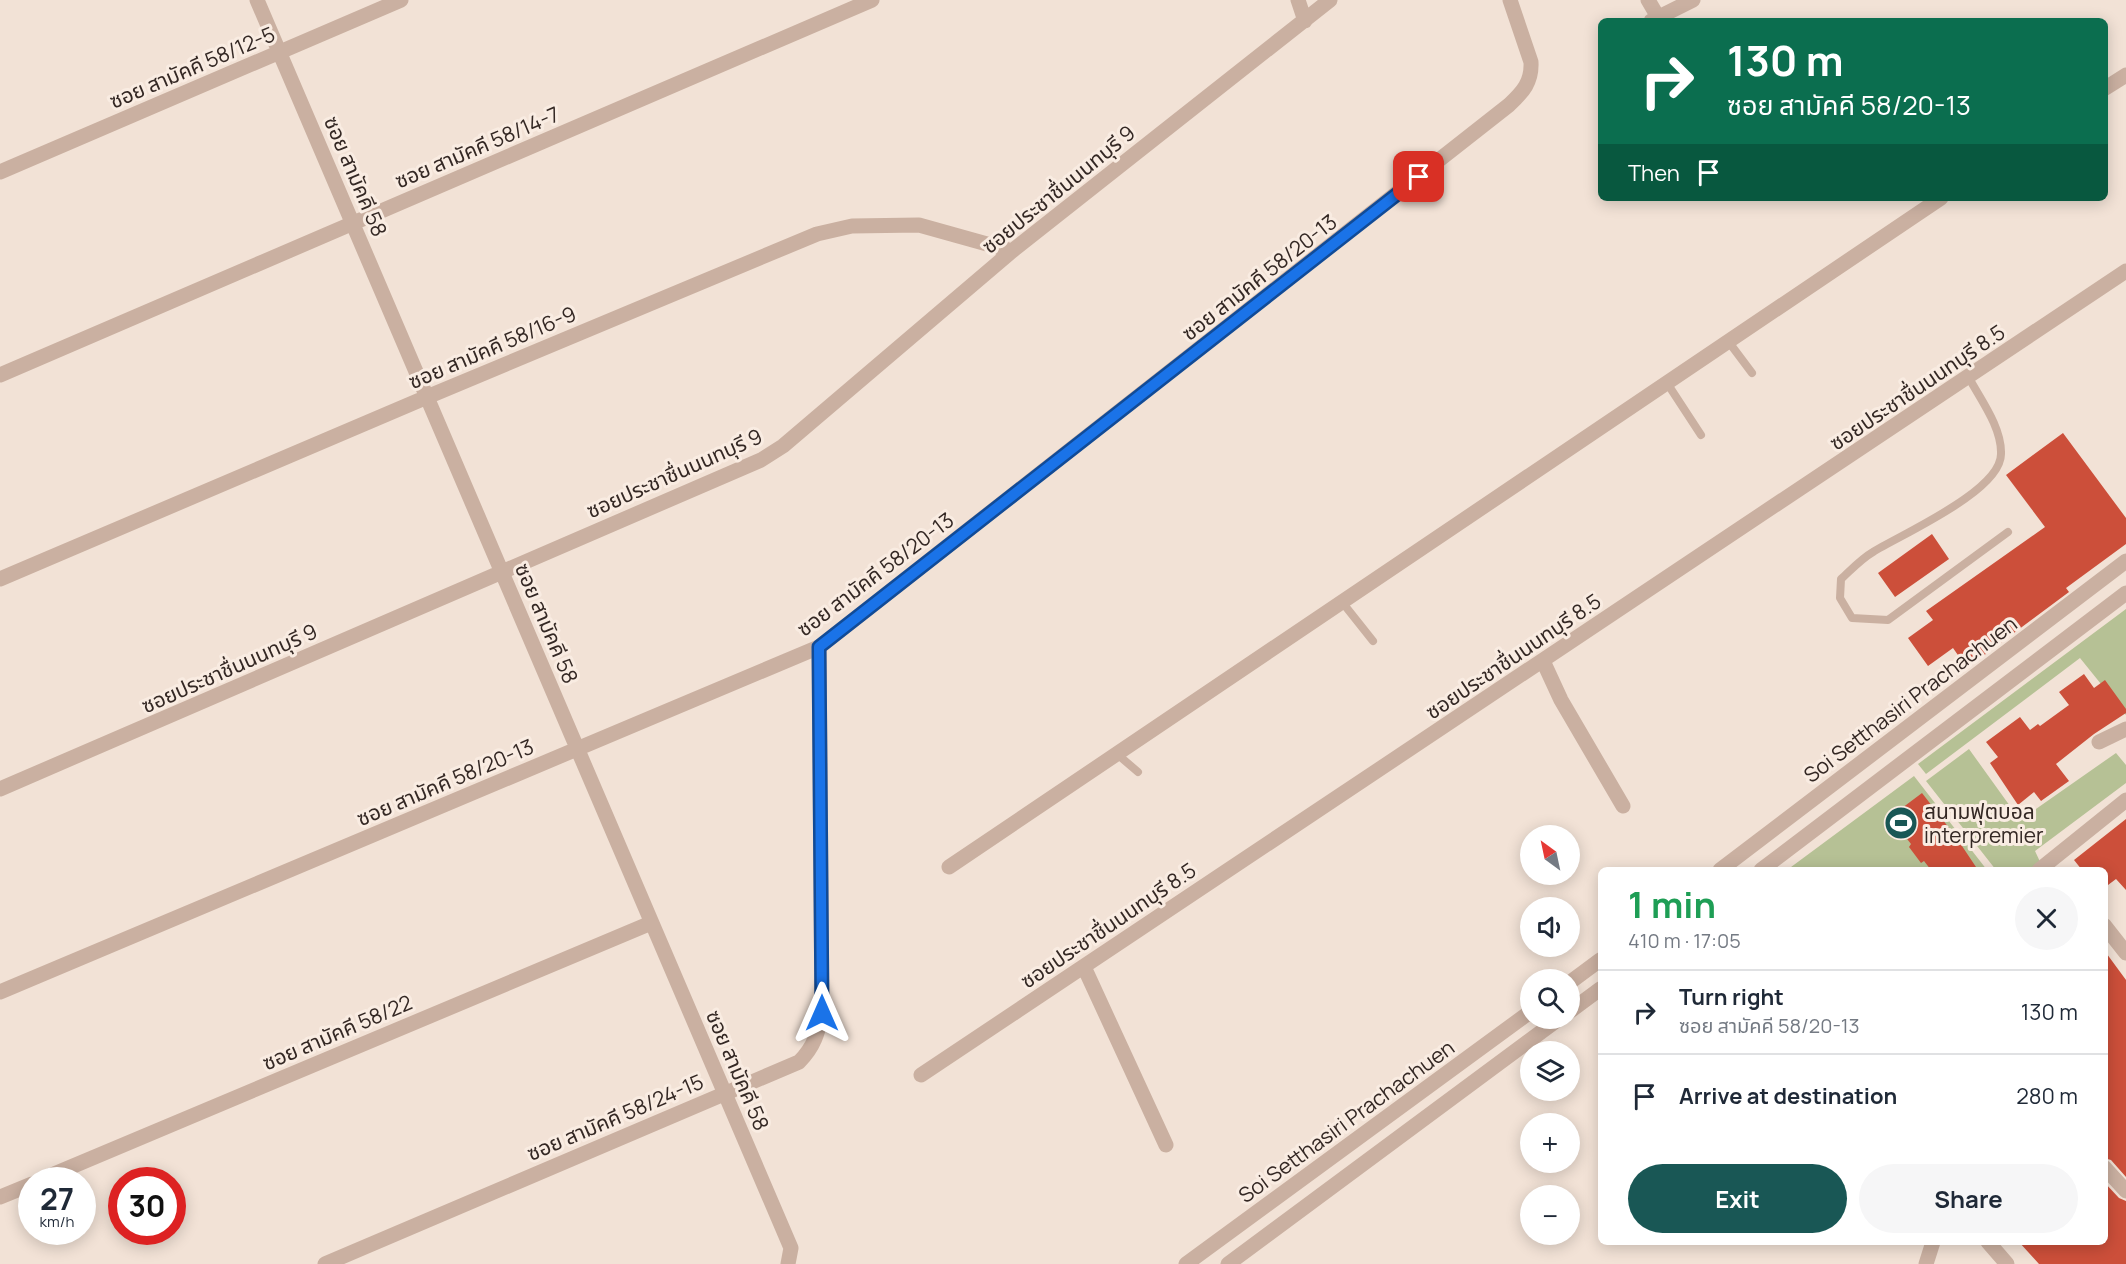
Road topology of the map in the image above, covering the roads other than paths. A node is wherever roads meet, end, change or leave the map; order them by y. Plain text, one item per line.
1 (257, 0) edge
2 (401, 0) edge
3 (872, 0) edge
4 (1298, 0) edge
5 (1330, 0) edge
6 (1510, 0) edge
7 (1648, 0) edge
8 (1693, 0) edge
9 (1654, 18) edge
10 (1656, 18) edge
11 (1305, 21) junction
12 (279, 52) junction
13 (2126, 75) edge
14 (2108, 86) edge
15 (0, 172) edge
16 (1937, 201) edge
17 (353, 223) junction
18 (1012, 251) junction
19 (2126, 271) edge
20 (1728, 341) junction
21 (1752, 373) dead end
22 (0, 375) edge
23 (1969, 378) junction
24 (1667, 383) junction
25 (427, 397) junction
26 (1701, 435) dead end
27 (2008, 532) dead end
28 (2126, 561) edge
29 (502, 571) junction
30 (0, 579) edge
31 (2126, 593) edge
32 (1342, 602) junction
33 (1373, 641) dead end
34 (819, 647) junction
35 (1543, 661) junction
36 (2126, 729) edge
37 (2099, 742) dead end
38 (577, 748) junction
39 (1117, 754) junction
40 (1138, 772) dead end
41 (0, 789) edge
42 (2126, 800) edge
43 (1623, 806) dead end
44 (2058, 864) edge
45 (949, 867) dead end
46 (1724, 867) edge
47 (1765, 867) edge
48 (651, 923) junction
49 (2108, 930) edge
50 (2126, 953) edge
51 (1598, 961) edge
52 (1084, 967) junction
53 (1580, 975) edge
54 (1598, 990) edge
55 (0, 992) edge
56 (1580, 1004) edge
57 (1520, 1019) edge
58 (1545, 1029) edge
59 (921, 1075) dead end
60 (725, 1093) junction
61 (1166, 1145) dead end
62 (71, 1167) edge
63 (2108, 1171) edge
64 (18, 1190) edge
65 (2126, 1191) edge
66 (0, 1197) edge
67 (1932, 1245) edge
68 (1991, 1245) edge
69 (325, 1264) edge
70 (788, 1264) edge
71 (1186, 1264) edge
72 (1228, 1264) edge
73 (1926, 1264) edge
74 (2007, 1264) edge

1 - 12 street, ซอย สามัคคี 58
2 - 12 street, ซอย สามัคคี 58/12-5
3 - 17 street, ซอย สามัคคี 58/14-7
4 - 11 street
5 - 11 street, ซอยประชาชื่นนนทบุรี 9
6 - 34 street, ซอย สามัคคี 58/20-13
7 - 9 street
8 - 10 street
11 - 18 street, ซอยประชาชื่นนนทบุรี 9
12 - 15 street, ซอย สามัคคี 58/12-5
12 - 17 street, ซอย สามัคคี 58
13 - 14 street
16 - 20 street
17 - 22 street, ซอย สามัคคี 58/14-7
17 - 25 street, ซอย สามัคคี 58
18 - 25 street, ซอย สามัคคี 58/16-9
18 - 29 street, ซอยประชาชื่นนนทบุรี 9
19 - 23 street, ซอยประชาชื่นนนทบุรี 8.5
20 - 21 lane
20 - 24 street
23 - 27 lane
23 - 35 street, ซอยประชาชื่นนนทบุรี 8.5
24 - 26 lane
24 - 32 street
25 - 29 street, ซอย สามัคคี 58
25 - 30 street, ซอย สามัคคี 58/16-9
28 - 46 street, Soi Setthasiri Prachachuen
29 - 38 street, ซอย สามัคคี 58
29 - 41 street, ซอยประชาชื่นนนทบุรี 9
31 - 47 street
32 - 33 lane
32 - 39 street
34 - 38 street, ซอย สามัคคี 58/20-13
34 - 60 street, ซอย สามัคคี 58/24-15
35 - 43 street
35 - 52 street, ซอยประชาชื่นนนทบุรี 8.5
36 - 37 street
38 - 48 street, ซอย สามัคคี 58
38 - 55 street, ซอย สามัคคี 58/20-13
39 - 40 lane
39 - 45 street
42 - 44 street
48 - 60 street, ซอย สามัคคี 58
48 - 62 street, ซอย สามัคคี 58/22
49 - 50 street
51 - 53 street
52 - 59 street, ซอยประชาชื่นนนทบุรี 8.5
52 - 61 street
54 - 56 street
57 - 71 street, Soi Setthasiri Prachachuen
58 - 72 street, Soi Setthasiri Prachachuen
60 - 69 street, ซอย สามัคคี 58/24-15
60 - 70 street, ซอย สามัคคี 58
63 - 65 street
64 - 66 street
67 - 73 street
68 - 74 street

